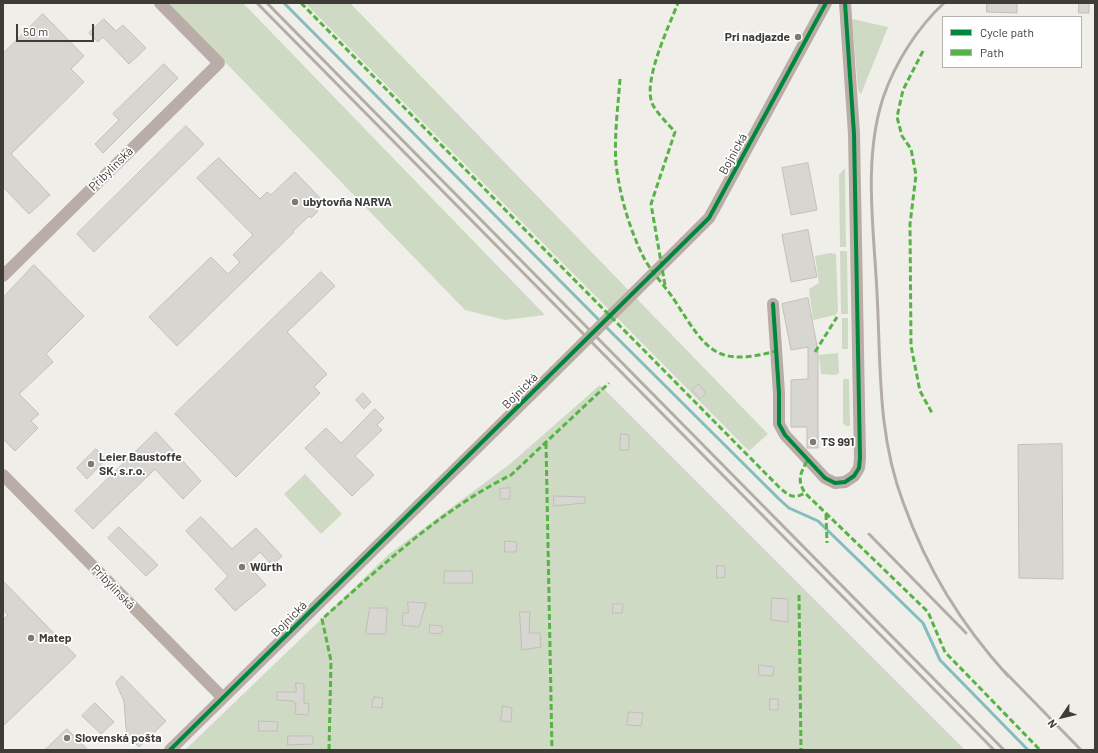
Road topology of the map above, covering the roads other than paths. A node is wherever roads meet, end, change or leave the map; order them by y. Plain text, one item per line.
1 (160, 3) edge
2 (826, 3) edge
3 (845, 3) edge
4 (3, 276) edge
5 (773, 304) dead end
6 (3, 475) edge
7 (223, 698) junction
8 (170, 750) edge

1 - 4 street, Pribylinská
2 - 7 street, Bojnická, bridge
3 - 5 street
6 - 7 street, Pribylinská
7 - 8 street, Bojnická

